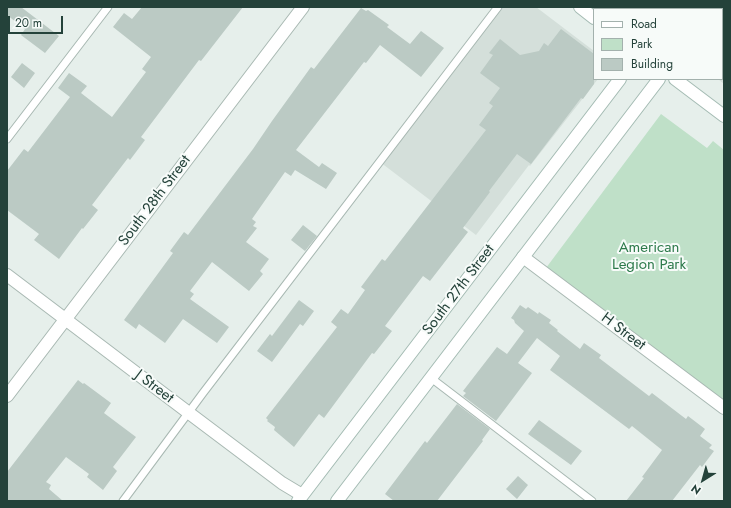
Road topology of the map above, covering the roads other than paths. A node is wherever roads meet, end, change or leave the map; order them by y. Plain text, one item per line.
1 (108, 7) edge
2 (303, 7) edge
3 (498, 7) edge
4 (580, 7) edge
5 (593, 17) edge
6 (619, 80) edge
7 (658, 80) edge
8 (676, 80) edge
9 (724, 116) edge
10 (7, 139) edge
11 (523, 256) junction
12 (7, 276) edge
13 (65, 320) junction
14 (431, 378) junction
15 (7, 396) edge
16 (724, 408) edge
17 (189, 413) junction
18 (300, 498) edge
19 (123, 501) edge
20 (337, 501) edge
21 (592, 501) edge

1 - 10 lane
2 - 13 main road, South 28th Street
3 - 17 lane
4 - 5 main road
6 - 18 main road, South 27th Street
7 - 11 main road, South 27th Street
8 - 9 main road
11 - 14 main road, South 27th Street
11 - 16 main road, H Street
12 - 13 main road, J Street
13 - 15 main road, South 28th Street
13 - 17 main road, J Street
14 - 20 main road, South 27th Street
14 - 21 lane
17 - 18 main road, J Street
17 - 19 lane

